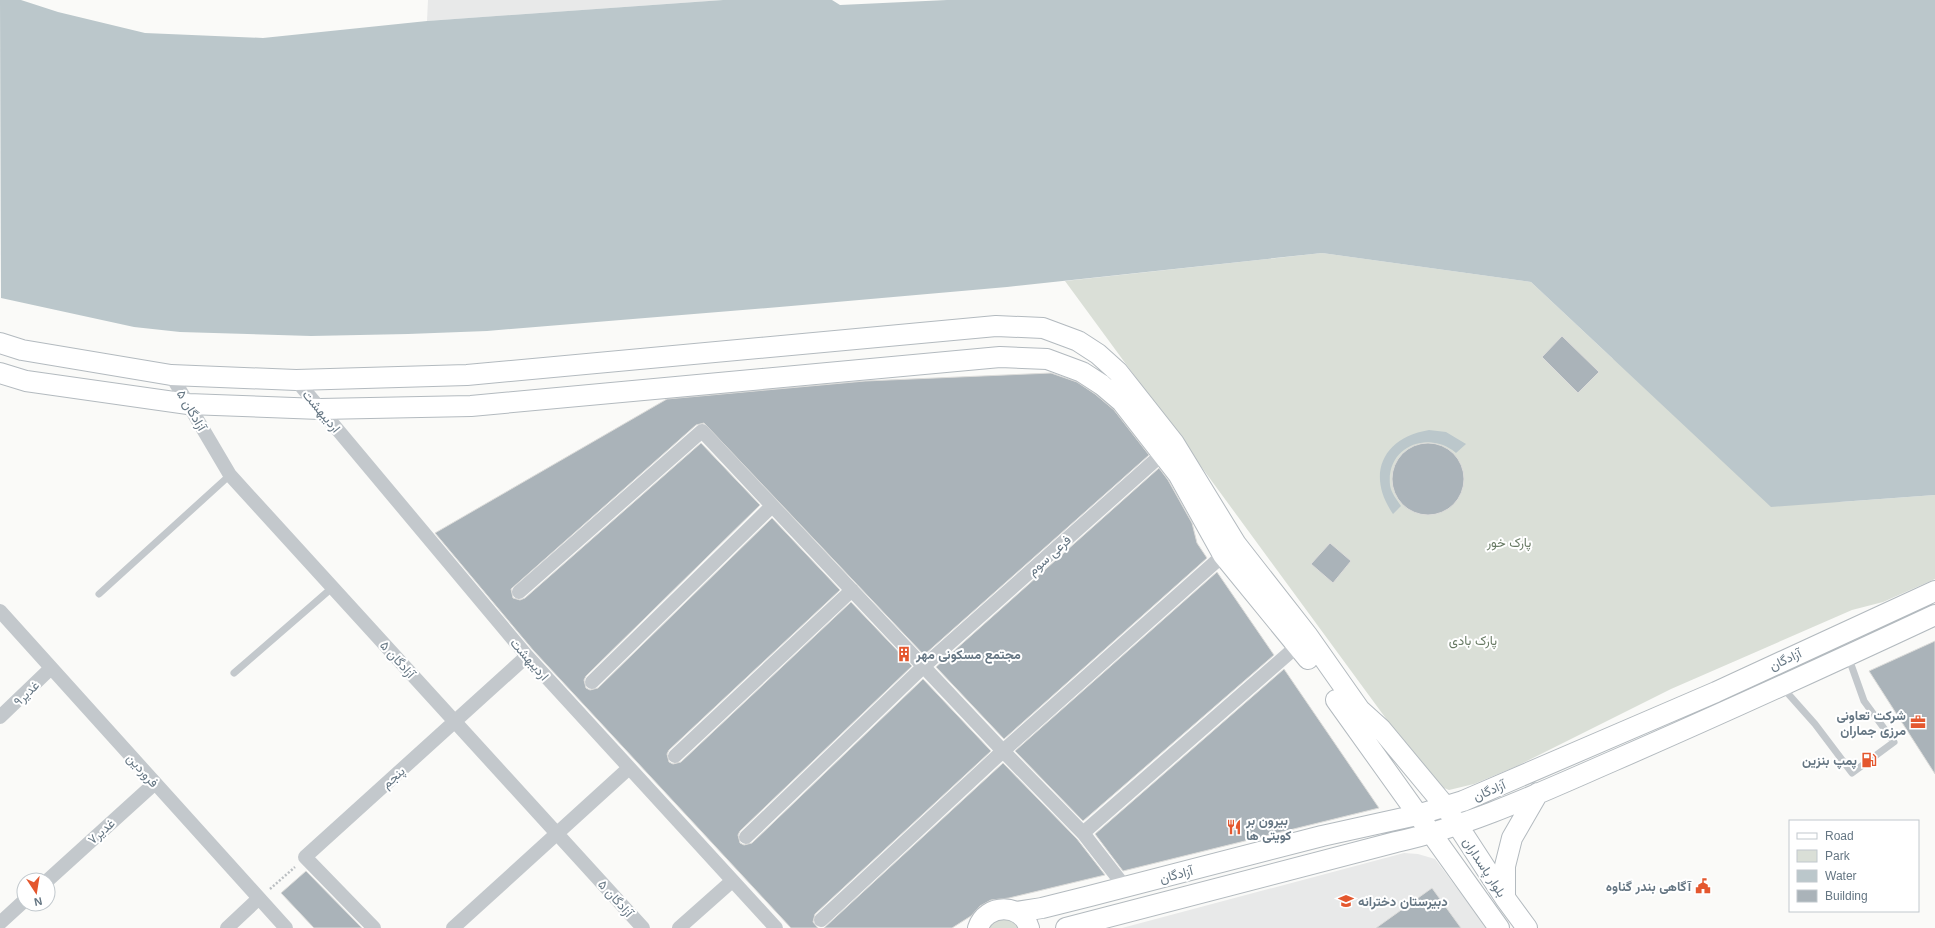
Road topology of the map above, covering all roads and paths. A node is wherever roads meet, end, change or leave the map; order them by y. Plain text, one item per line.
1 (0, 343) edge
2 (0, 372) edge
3 (171, 376) junction
4 (296, 380) junction
5 (188, 404) junction
6 (320, 409) junction
7 (1174, 443) junction
8 (230, 475) junction
9 (772, 506) junction
10 (1230, 549) junction
11 (333, 587) junction
12 (852, 590) junction
13 (1935, 591) edge
14 (519, 592) dead end
15 (99, 594) dead end
16 (0, 611) edge
17 (1935, 615) edge
18 (1303, 641) junction
19 (1848, 655) junction
20 (527, 656) junction
21 (924, 666) junction
22 (51, 668) junction
23 (234, 673) dead end
24 (592, 682) dead end
25 (1782, 686) junction
26 (0, 717) edge
27 (454, 721) junction
28 (1003, 751) junction
29 (676, 756) dead end
30 (629, 768) junction
31 (155, 783) junction
32 (1538, 793) junction
33 (1445, 806) junction
34 (1417, 815) junction
35 (1458, 824) junction
36 (557, 833) junction
37 (1083, 833) junction
38 (1431, 834) junction
39 (746, 837) dead end
40 (305, 858) junction
41 (56, 873) edge
42 (732, 881) junction
43 (1125, 887) junction
44 (259, 898) junction
45 (1505, 898) junction
46 (16, 909) edge
47 (1016, 912) junction
48 (821, 920) dead end
49 (0, 923) edge
50 (976, 926) edge
51 (227, 928) edge
52 (286, 928) edge
53 (374, 928) edge
54 (453, 928) edge
55 (643, 928) edge
56 (679, 928) edge
57 (776, 928) edge
58 (1029, 928) edge
59 (1066, 928) edge
60 (1499, 928) edge
61 (1527, 928) edge

1 - 3 street
2 - 5 street
3 - 4 street
3 - 5 street, آزادگان ۵
4 - 6 street, اردیبهشت
4 - 7 street
5 - 6 street
5 - 8 street, آزادگان ۵
6 - 10 street
6 - 20 street, اردیبهشت
7 - 10 street
7 - 21 street, فرعی سوم
8 - 11 street, آزادگان ۵
8 - 15 lane
9 - 12 street
9 - 14 street
9 - 24 street
10 - 18 street
10 - 28 street
11 - 23 lane
11 - 27 street, آزادگان ۵
12 - 21 street
12 - 29 street
13 - 33 street, آزادگان
16 - 22 street, فروردین
17 - 19 street, آزادگان
18 - 33 street, بلوار پاسداران
18 - 34 street, بلوار پاسداران
18 - 37 street
19 - 25 street, آزادگان
19 - 25 lane
20 - 27 street, پنجم
20 - 30 street, اردیبهشت
21 - 28 street
21 - 39 street, فرعی سوم
22 - 26 street, غدیر۹
22 - 31 street, فروردین
25 - 32 street, آزادگان
27 - 36 street, آزادگان ۵
27 - 40 street, پنجم
28 - 37 street
28 - 48 street
30 - 36 street
30 - 42 street, اردیبهشت
31 - 41 street, غدیر۷
31 - 44 street, فروردین
32 - 35 street, آزادگان
32 - 45 street
33 - 34 street, آزادگان
33 - 35 street, بلوار پاسداران
34 - 38 street, بلوار پاسداران
34 - 43 street, آزادگان
35 - 38 street, آزادگان
35 - 45 street, بلوار پاسداران
36 - 54 street
36 - 55 street, آزادگان ۵
37 - 43 street
38 - 59 street, آزادگان
38 - 60 street, بلوار پاسداران
40 - 44 path
40 - 53 street
42 - 56 street
42 - 57 street, اردیبهشت
43 - 47 street, آزادگان
44 - 51 street
44 - 52 street, فروردین
45 - 61 street, بلوار پاسداران
46 - 49 street
47 - 50 street, آزادگان
47 - 58 street

